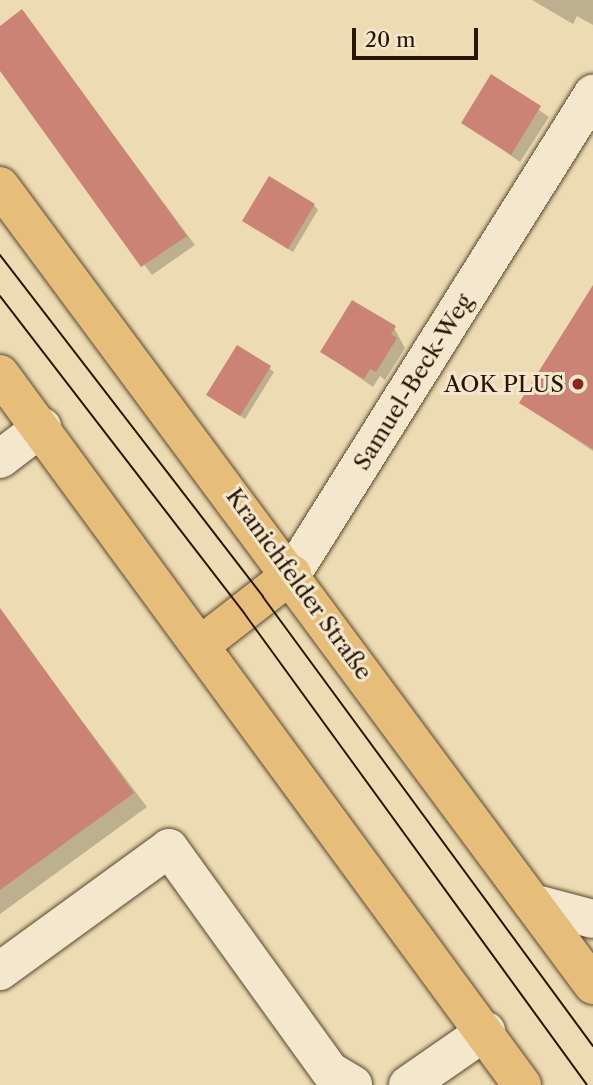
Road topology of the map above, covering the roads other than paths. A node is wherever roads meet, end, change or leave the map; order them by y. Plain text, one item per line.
1 (593, 94) edge
2 (0, 186) edge
3 (0, 374) edge
4 (41, 427) junction
5 (0, 459) edge
6 (292, 574) junction
7 (202, 645) junction
8 (536, 904) junction
9 (593, 919) edge
10 (0, 971) edge
11 (593, 985) edge
12 (486, 1031) junction
13 (353, 1085) edge
14 (408, 1085) edge
15 (522, 1085) edge

1 - 6 street, Samuel-Beck-Weg
2 - 6 main road, Kranichfelder Straße
3 - 4 main road
4 - 5 street
4 - 7 main road
6 - 7 main road, Samuel-Beck-Weg
6 - 8 main road, Kranichfelder Straße
7 - 12 main road
8 - 9 street
8 - 11 main road, Kranichfelder Straße
10 - 13 street
12 - 14 street
12 - 15 main road

